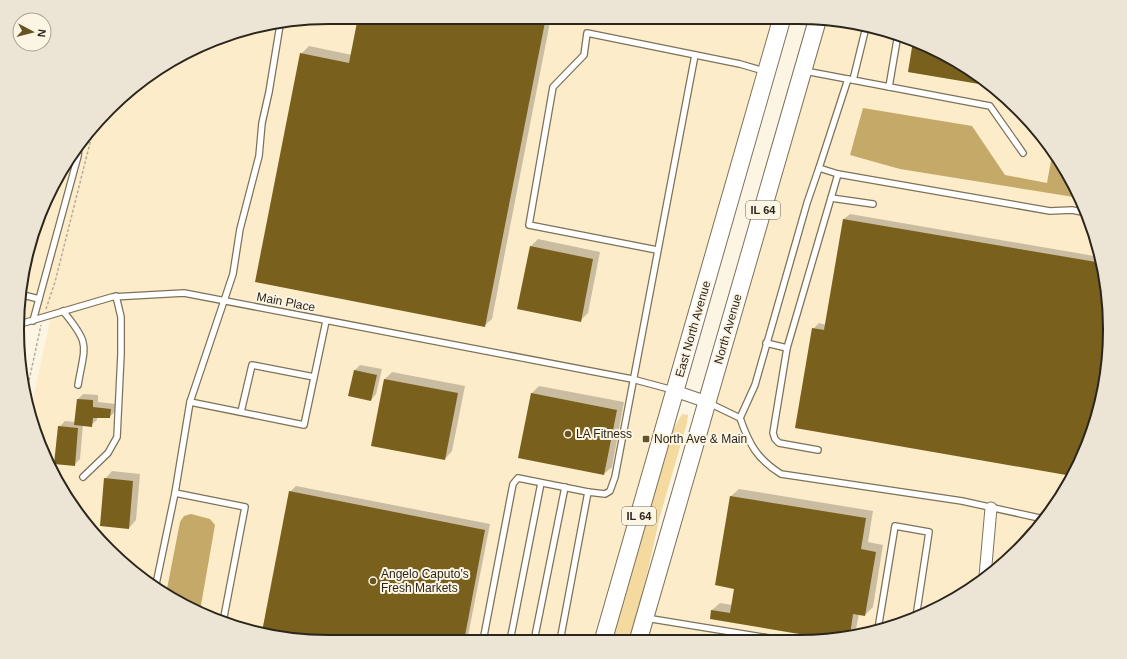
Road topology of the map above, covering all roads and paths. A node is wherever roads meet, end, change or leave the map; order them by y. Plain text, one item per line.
1 (780, 24) edge
2 (816, 25) edge
3 (279, 29) edge
4 (865, 32) edge
5 (897, 40) edge
6 (695, 55) junction
7 (803, 70) junction
8 (767, 72) junction
9 (851, 80) junction
10 (889, 87) junction
11 (91, 139) edge
12 (1023, 153) dead end
13 (78, 156) edge
14 (819, 168) junction
15 (838, 174) junction
16 (831, 198) junction
17 (873, 204) dead end
18 (1079, 211) edge
19 (657, 250) junction
20 (26, 296) edge
21 (116, 296) junction
22 (39, 299) junction
23 (224, 301) junction
24 (45, 312) dead end
25 (63, 312) junction
26 (33, 321) junction
27 (326, 321) junction
28 (24, 323) edge
29 (41, 325) dead end
30 (766, 343) junction
31 (787, 348) junction
32 (314, 377) junction
33 (632, 379) junction
34 (29, 381) edge
35 (78, 385) dead end
36 (675, 391) junction
37 (190, 402) junction
38 (707, 402) junction
39 (241, 412) junction
40 (740, 418) junction
41 (818, 450) dead end
42 (83, 477) dead end
43 (541, 483) junction
44 (565, 487) junction
45 (588, 492) junction
46 (175, 493) junction
47 (991, 508) junction
48 (1038, 518) edge
49 (986, 570) edge
50 (157, 581) edge
51 (917, 611) edge
52 (224, 616) edge
53 (645, 618) junction
54 (879, 624) edge
55 (484, 635) edge
56 (511, 635) edge
57 (535, 635) edge
58 (561, 635) edge
59 (605, 635) edge
60 (640, 635) edge
61 (750, 635) edge

1 - 8 main road, East North Avenue / IL 64
2 - 7 main road, North Avenue / IL 64
3 - 23 lane
4 - 9 lane
5 - 10 lane
6 - 8 lane
6 - 19 lane
6 - 19 lane
7 - 9 lane
7 - 38 main road, North Avenue / IL 64
8 - 36 main road, East North Avenue / IL 64
9 - 10 lane
9 - 14 lane
10 - 12 lane
11 - 24 path
13 - 22 lane
14 - 15 lane
14 - 30 lane
15 - 16 lane
15 - 18 lane
16 - 17 lane
16 - 31 lane
19 - 33 lane
20 - 22 lane
21 - 23 lane, Main Place
21 - 25 lane, Main Place
21 - 42 lane
22 - 26 lane
23 - 27 lane, Main Place
23 - 37 lane
25 - 26 lane, Main Place
25 - 35 lane
26 - 28 lane, Main Place
27 - 32 lane
27 - 33 lane, Main Place
29 - 34 path
30 - 31 lane
30 - 40 lane
31 - 41 lane
32 - 39 lane
32 - 39 lane
33 - 36 lane, Main Place
33 - 45 lane
36 - 38 street
36 - 59 main road, East North Avenue / IL 64
37 - 39 lane
37 - 46 lane
38 - 40 lane
38 - 53 main road, North Avenue / IL 64
40 - 47 lane
43 - 44 lane
43 - 55 lane
43 - 56 lane
44 - 45 lane
44 - 57 lane
45 - 58 lane
46 - 50 lane
46 - 52 lane
47 - 48 lane
47 - 49 street
51 - 54 lane
53 - 60 main road, North Avenue / IL 64
53 - 61 lane

